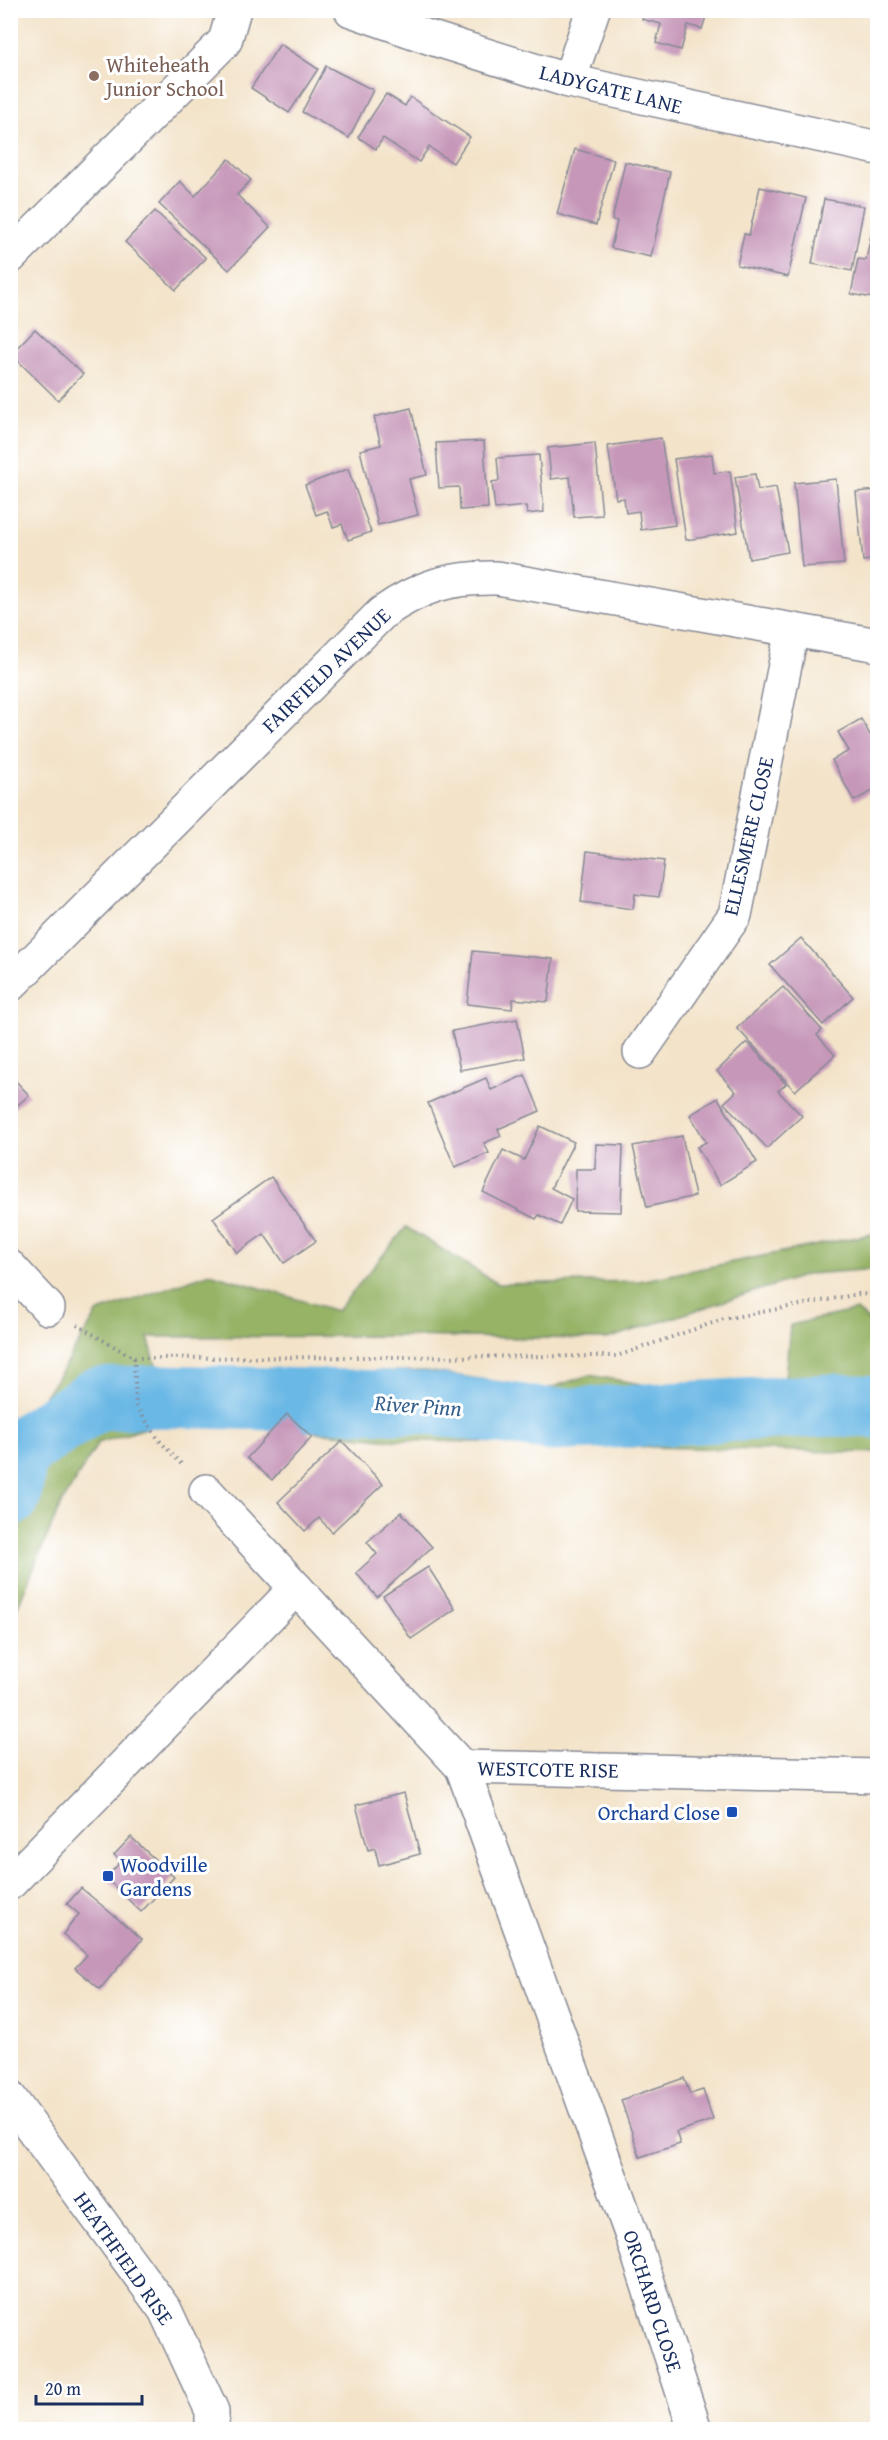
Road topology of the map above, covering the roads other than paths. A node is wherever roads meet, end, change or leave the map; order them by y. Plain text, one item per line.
1 (234, 10) edge
2 (351, 10) edge
3 (593, 10) edge
4 (569, 81) junction
5 (878, 148) edge
6 (10, 257) edge
7 (792, 630) junction
8 (878, 645) edge
9 (10, 985) edge
10 (640, 1052) dead end
11 (10, 1267) edge
12 (48, 1308) road end
13 (206, 1491) road end
14 (296, 1588) junction
15 (462, 1767) junction
16 (878, 1776) edge
17 (10, 1883) edge
18 (10, 2098) edge
19 (212, 2430) edge
20 (695, 2430) edge

1 - 6 street
2 - 4 street, LADYGATE LANE
3 - 4 street
4 - 5 street, LADYGATE LANE
7 - 8 street, FAIRFIELD AVENUE
7 - 9 street, FAIRFIELD AVENUE
7 - 10 street, ELLESMERE CLOSE
11 - 12 street
13 - 14 street
14 - 15 street, WESTCOTE RISE
14 - 17 street
15 - 16 street, WESTCOTE RISE
15 - 20 street, ORCHARD CLOSE
18 - 19 street, HEATHFIELD RISE

